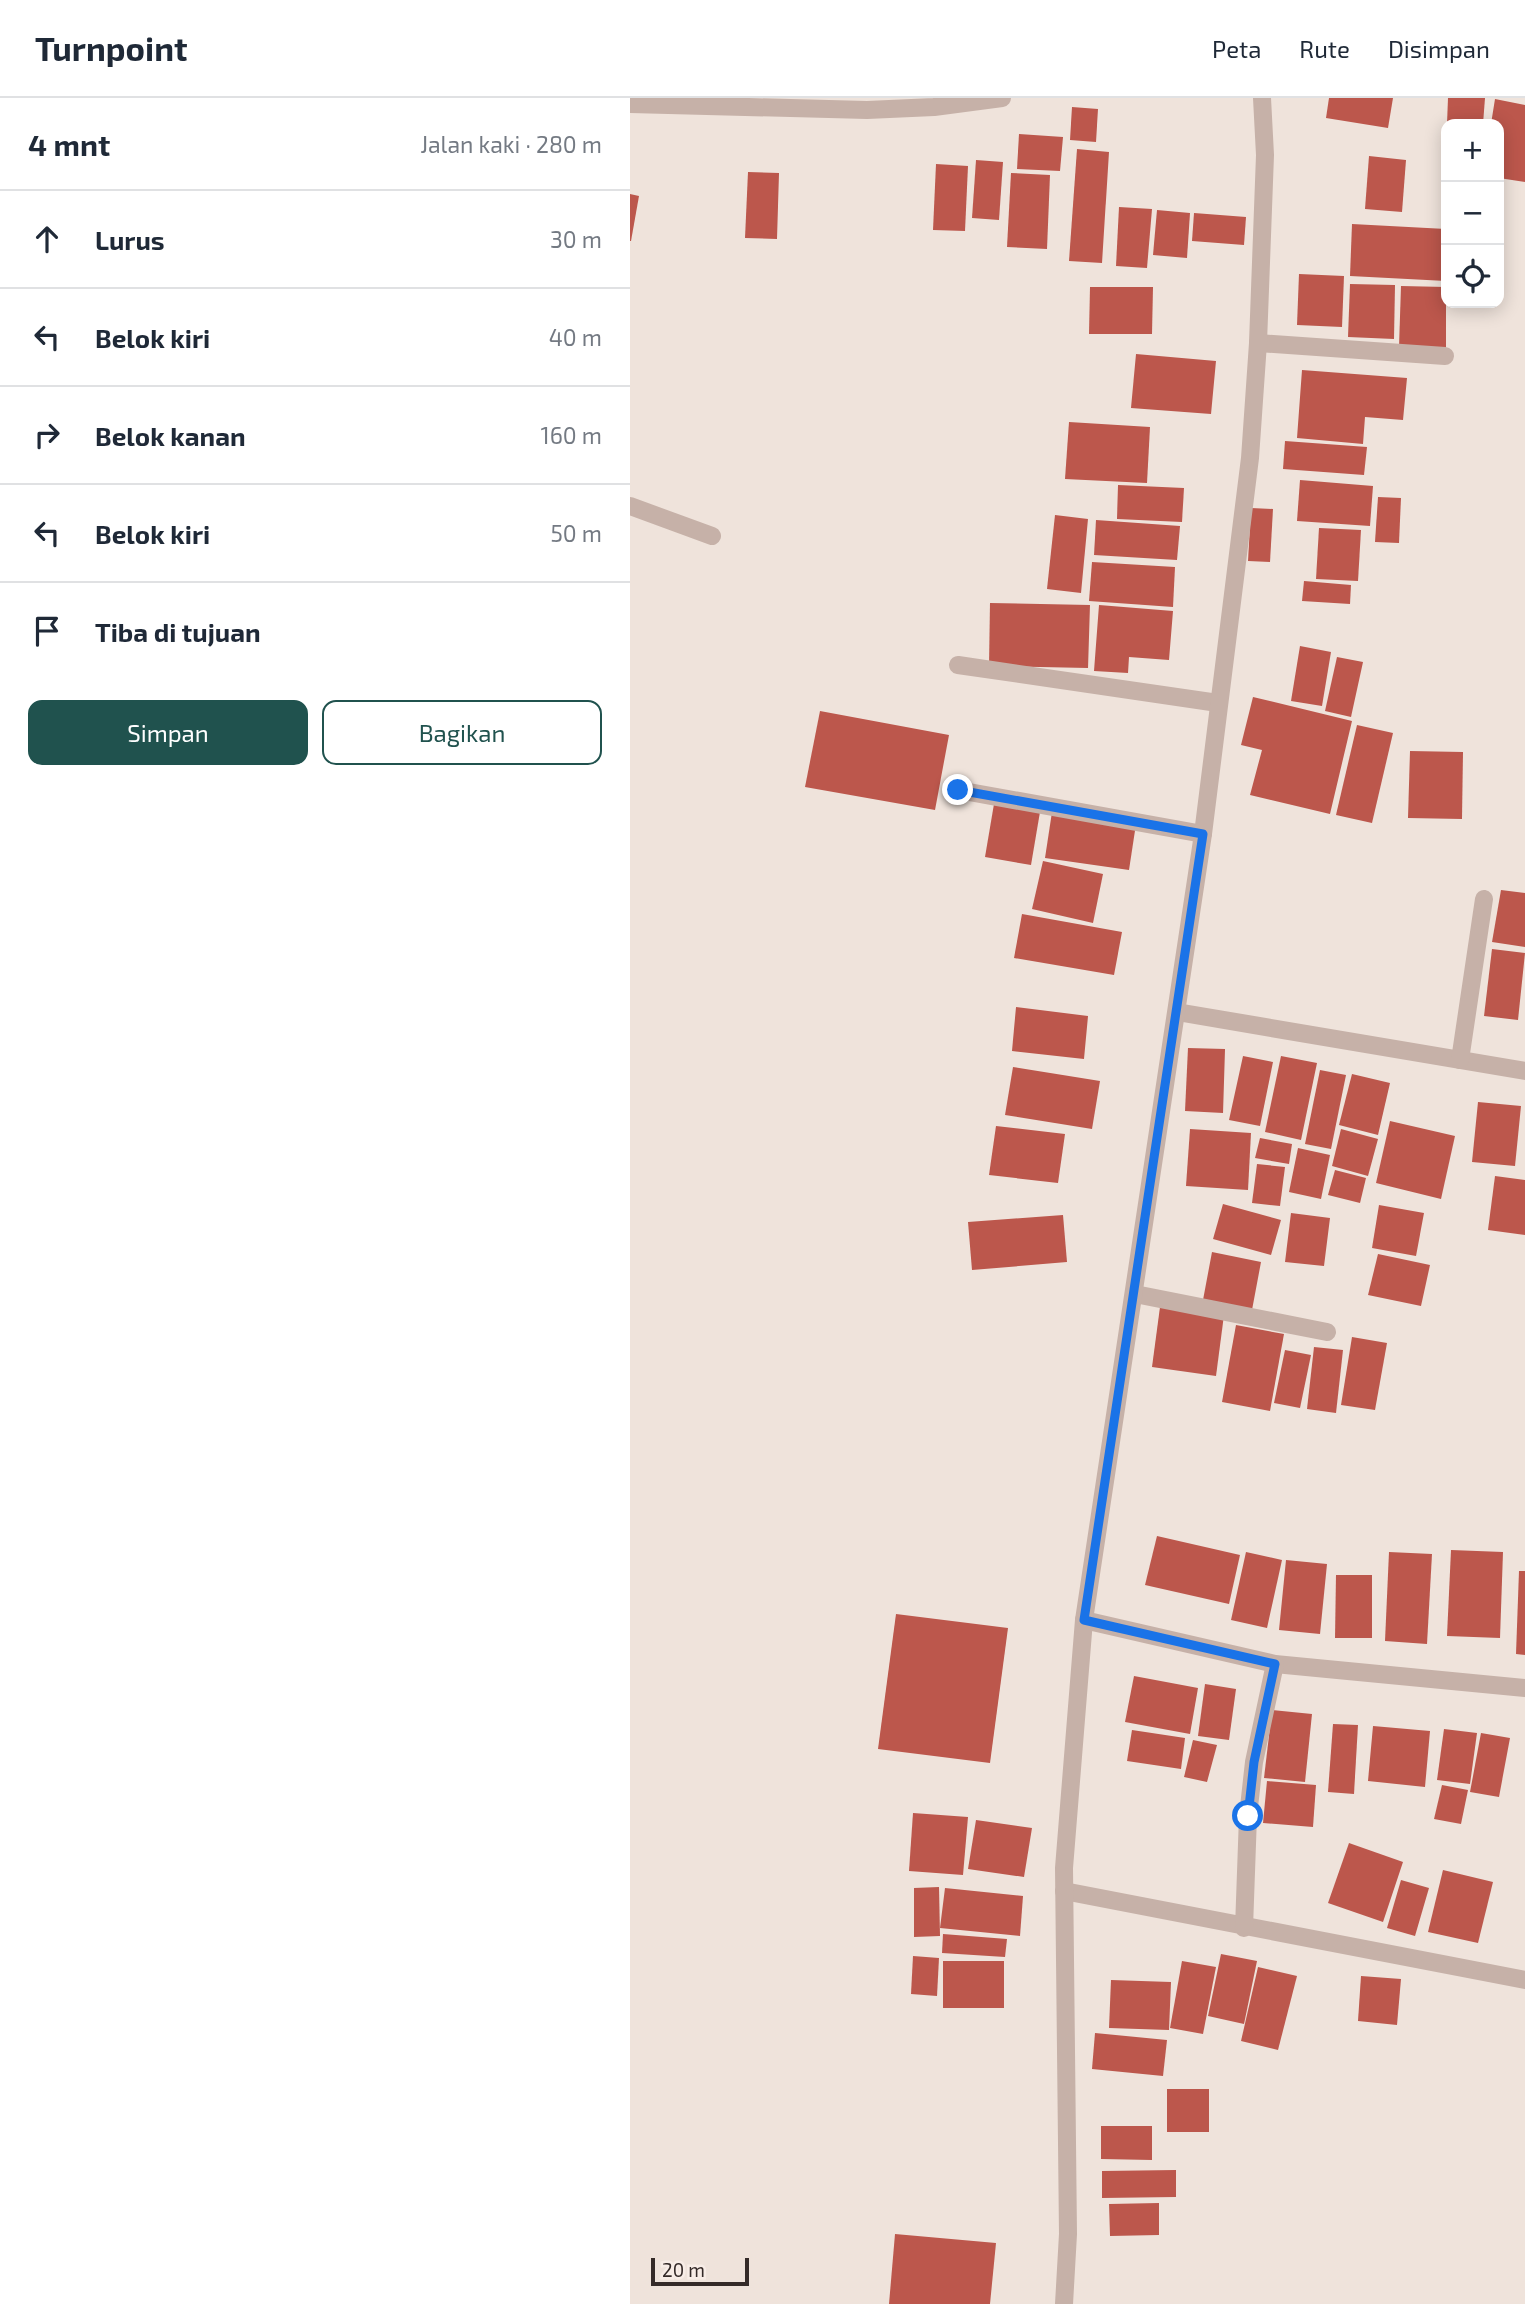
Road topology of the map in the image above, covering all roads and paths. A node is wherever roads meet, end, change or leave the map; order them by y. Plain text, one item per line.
1 (1002, 98) edge
2 (1262, 98) edge
3 (968, 101) edge
4 (630, 104) edge
5 (1258, 343) junction
6 (1445, 356) dead end
7 (630, 506) edge
8 (712, 536) dead end
9 (958, 665) dead end
10 (1218, 703) junction
11 (958, 790) dead end
12 (1203, 834) junction
13 (1484, 900) dead end
14 (1177, 1012) junction
15 (1460, 1060) junction
16 (1525, 1071) edge
17 (1135, 1294) junction
18 (1327, 1332) dead end
19 (1084, 1620) junction
20 (1275, 1664) junction
21 (1525, 1688) edge
22 (1064, 1891) junction
23 (1244, 1928) junction
24 (1525, 1980) edge
25 (1064, 2304) edge

1 - 3 street
2 - 5 street
3 - 4 street
5 - 6 street
5 - 10 street
7 - 8 street
9 - 10 street
10 - 12 street
11 - 12 street
12 - 14 street
13 - 15 street
14 - 15 street
14 - 17 street
15 - 16 street
17 - 18 street
17 - 19 street
19 - 20 street
19 - 22 street
20 - 21 street
20 - 23 street
22 - 23 street
22 - 25 street
23 - 24 street

